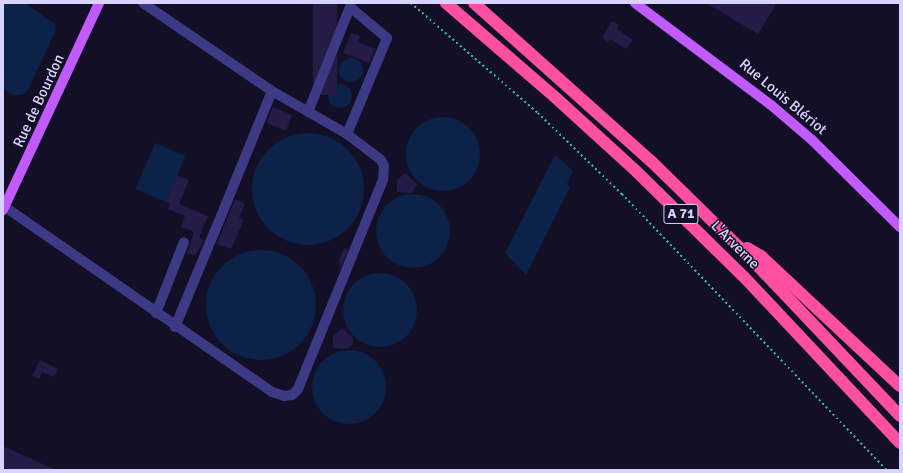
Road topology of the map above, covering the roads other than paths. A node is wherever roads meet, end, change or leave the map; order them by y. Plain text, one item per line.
1 (99, 3) edge
2 (143, 3) edge
3 (446, 3) edge
4 (474, 3) edge
5 (635, 3) edge
6 (272, 91) junction
7 (308, 112) junction
8 (347, 134) junction
9 (4, 209) edge
10 (900, 227) edge
11 (184, 242) dead end
12 (734, 242) junction
13 (156, 313) junction
14 (175, 327) junction
15 (900, 386) edge
16 (900, 416) edge
17 (900, 442) edge

1 - 9 main road, Rue de Bourdon
2 - 6 lane
3 - 17 highway, L'Arverne / A 71
4 - 12 highway, L'Arverne / A 71
5 - 10 main road, Rue Louis Blériot
6 - 7 lane
6 - 14 lane
7 - 8 lane
7 - 8 lane
8 - 14 lane
9 - 13 lane
11 - 13 lane
12 - 15 highway
12 - 16 highway, L'Arverne / A 71
13 - 14 lane

